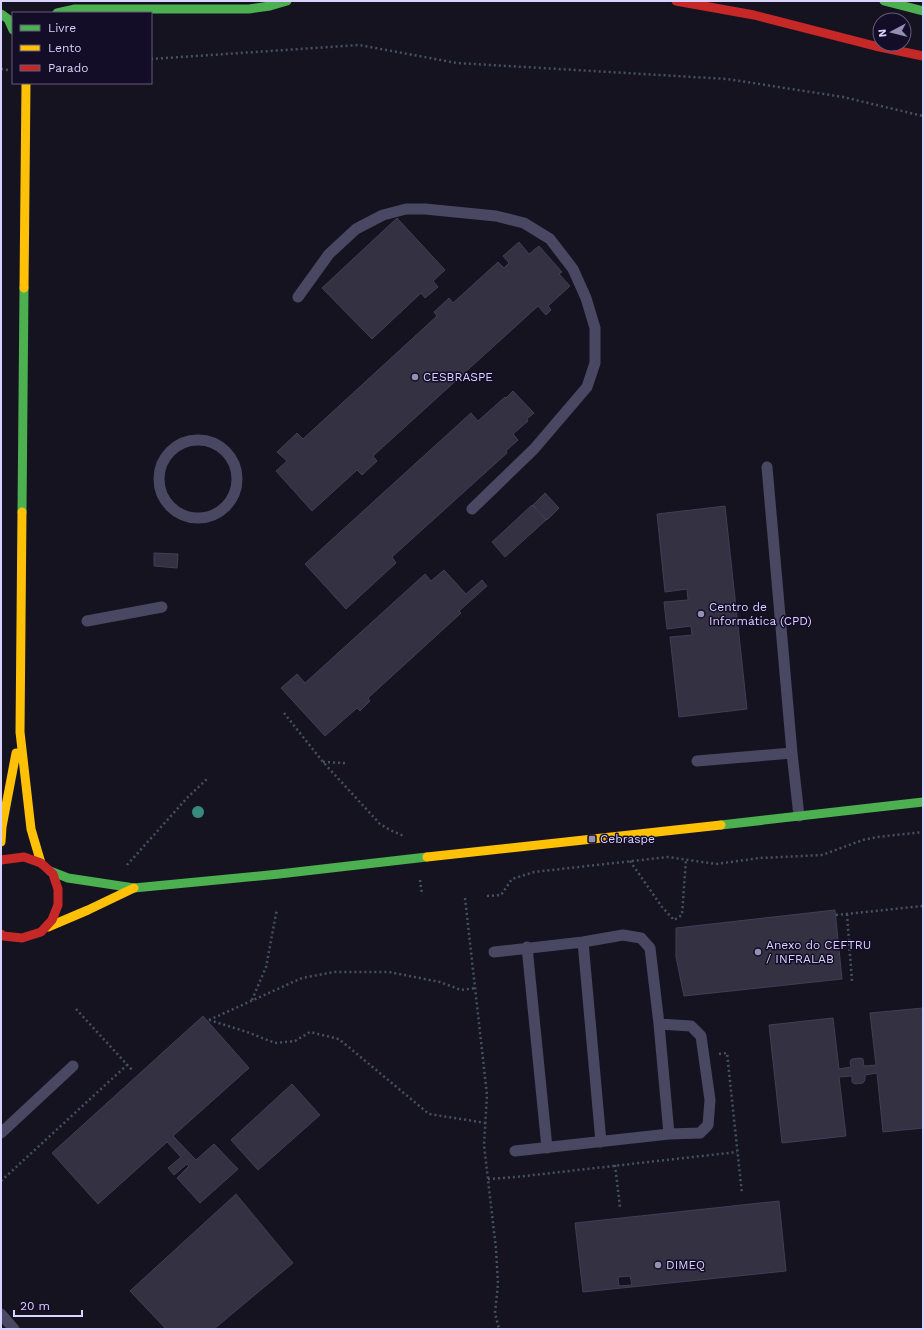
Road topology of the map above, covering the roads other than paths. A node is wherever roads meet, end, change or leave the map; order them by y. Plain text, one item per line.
1 (287, 1) edge
2 (676, 1) edge
3 (884, 1) edge
4 (923, 11) edge
5 (62, 12) edge
6 (1, 14) edge
7 (12, 28) edge
8 (923, 56) edge
9 (26, 84) edge
10 (298, 297) dead end
11 (767, 467) dead end
12 (472, 509) dead end
13 (221, 511) joint
14 (162, 607) dead end
15 (87, 621) dead end
16 (20, 732) junction
17 (792, 752) junction
18 (697, 761) dead end
19 (923, 802) edge
20 (799, 816) junction
21 (1, 842) edge
22 (1, 860) edge
23 (41, 863) junction
24 (50, 871) junction
25 (134, 888) junction
26 (48, 927) junction
27 (1, 934) edge
28 (24, 939) junction
29 (583, 942) junction
30 (7, 945) dead end
31 (527, 947) junction
32 (494, 952) dead end
33 (659, 1024) junction
34 (73, 1066) dead end
35 (1, 1133) edge
36 (669, 1134) junction
37 (601, 1142) junction
38 (547, 1148) junction
39 (515, 1151) dead end
40 (1, 1314) edge
41 (14, 1329) edge

1 - 5 main road
2 - 8 main road
3 - 4 main road
6 - 7 main road
9 - 16 main road
10 - 12 lane
11 - 17 lane
13 - 13 lane
14 - 15 lane
16 - 21 main road
16 - 23 main road
17 - 18 lane
17 - 20 lane
19 - 20 main road
20 - 25 main road
22 - 23 main road
23 - 24 main road
24 - 25 main road
24 - 26 main road
25 - 26 main road
26 - 28 main road
27 - 28 main road
28 - 30 main road
29 - 31 lane
29 - 33 lane
29 - 37 lane
31 - 32 lane
31 - 38 lane
33 - 36 lane
33 - 36 lane
34 - 35 lane
36 - 37 lane
37 - 38 lane
38 - 39 lane
40 - 41 lane

